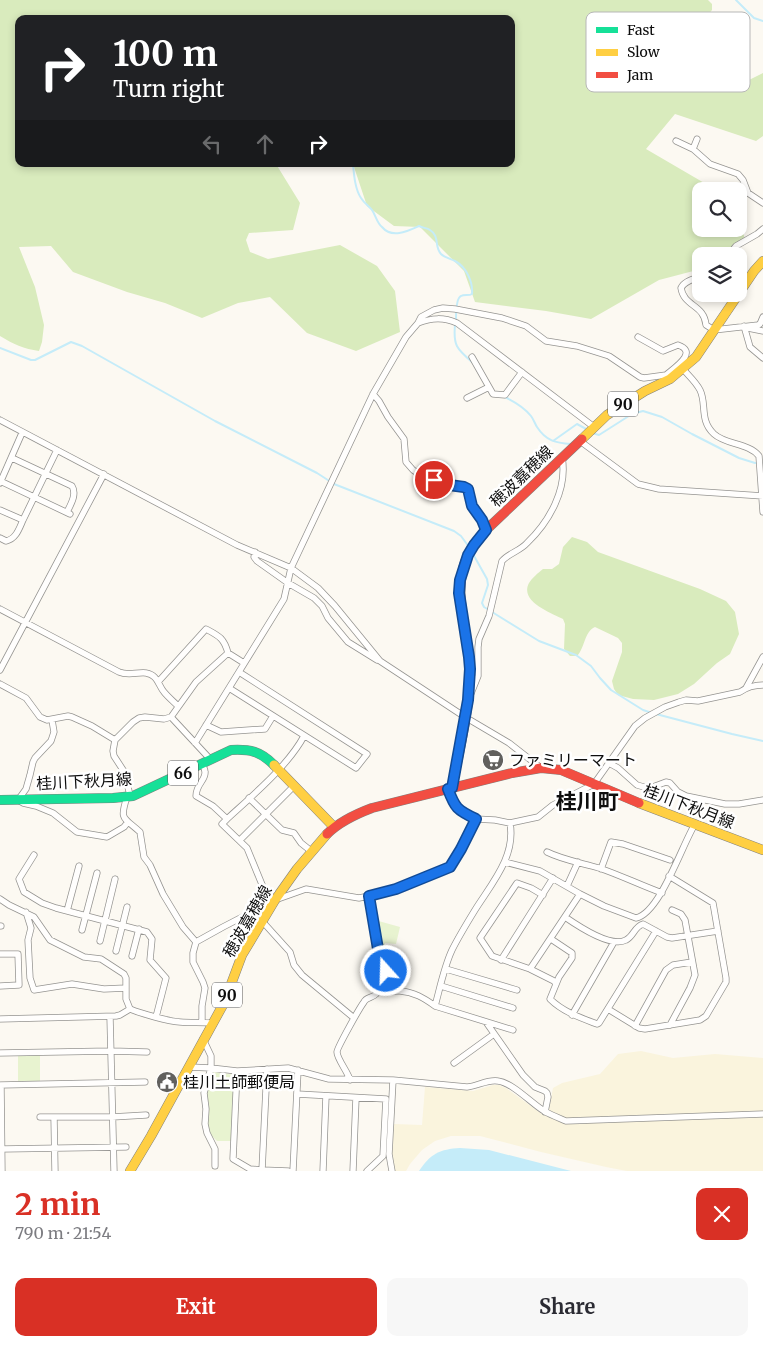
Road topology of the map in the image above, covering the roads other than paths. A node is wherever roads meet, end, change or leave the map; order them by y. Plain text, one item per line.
1 (697, 139) dead end
2 (676, 141) dead end
3 (694, 149) junction
4 (763, 203) edge
5 (763, 229) edge
6 (735, 247) edge
7 (763, 261) edge
8 (692, 280) edge
9 (763, 317) edge
10 (418, 323) junction
11 (744, 326) junction
12 (714, 330) junction
13 (763, 331) edge
14 (638, 337) dead end
15 (472, 357) dead end
16 (763, 358) edge
17 (683, 369) junction
18 (522, 372) junction
19 (668, 377) junction
20 (489, 387) junction
21 (373, 394) junction
22 (467, 398) dead end
23 (0, 420) edge
24 (594, 428) junction
25 (22, 433) junction
26 (580, 441) junction
27 (56, 450) junction
28 (562, 457) junction
29 (12, 458) junction
30 (46, 473) junction
31 (104, 474) junction
32 (0, 482) edge
33 (762, 496) edge
34 (34, 497) junction
35 (0, 510) edge
36 (763, 512) edge
37 (24, 520) junction
38 (486, 530) junction
39 (0, 538) edge
40 (255, 552) junction
41 (292, 568) junction
42 (288, 583) junction
43 (0, 609) edge
44 (26, 622) junction
45 (228, 653) junction
46 (763, 657) edge
47 (380, 661) junction
48 (244, 662) junction
49 (0, 670) edge
50 (239, 672) junction
51 (158, 682) junction
52 (0, 684) edge
53 (763, 685) edge
54 (229, 688) junction
55 (746, 688) junction
56 (468, 700) junction
57 (178, 706) junction
58 (273, 716) junction
59 (465, 717) junction
60 (171, 718) junction
61 (52, 720) junction
62 (206, 725) junction
63 (304, 736) junction
64 (116, 740) junction
65 (195, 744) junction
66 (206, 761) junction
67 (609, 763) junction
68 (541, 768) junction
69 (278, 770) junction
70 (594, 784) junction
71 (294, 786) junction
72 (450, 788) junction
73 (128, 796) junction
74 (250, 798) junction
75 (0, 800) edge
76 (18, 800) junction
77 (763, 800) edge
78 (265, 815) junction
79 (227, 819) junction
80 (476, 819) junction
81 (128, 822) junction
82 (510, 823) junction
83 (695, 824) junction
84 (334, 827) junction
85 (240, 840) junction
86 (763, 850) edge
87 (311, 852) junction
88 (547, 852) dead end
89 (34, 855) dead end
90 (670, 860) dead end
91 (504, 862) junction
92 (578, 862) junction
93 (79, 866) dead end
94 (601, 869) junction
95 (97, 873) dead end
96 (670, 876) junction
97 (554, 878) junction
98 (115, 879) dead end
99 (567, 886) junction
100 (662, 893) junction
101 (580, 894) junction
102 (542, 895) junction
103 (369, 896) junction
104 (0, 899) edge
105 (272, 902) junction
106 (127, 906) dead end
107 (672, 910) dead end
108 (68, 911) junction
109 (26, 912) junction
110 (86, 916) junction
111 (565, 917) junction
112 (105, 920) junction
113 (262, 921) junction
114 (122, 925) junction
115 (139, 929) junction
116 (82, 930) dead end
117 (656, 931) junction
118 (718, 931) junction
119 (688, 936) junction
120 (551, 939) junction
121 (100, 941) dead end
122 (196, 942) junction
123 (614, 942) junction
124 (116, 951) dead end
125 (28, 953) junction
126 (0, 954) edge
127 (18, 954) junction
128 (132, 956) dead end
129 (501, 960) junction
130 (692, 962) junction
131 (446, 969) junction
132 (530, 969) junction
133 (31, 984) junction
134 (556, 984) junction
135 (19, 985) junction
136 (0, 986) edge
137 (441, 986) junction
138 (126, 988) junction
139 (379, 990) junction
140 (518, 990) dead end
141 (435, 1006) junction
142 (513, 1008) dead end
143 (130, 1009) junction
144 (608, 1009) junction
145 (572, 1015) junction
146 (110, 1017) junction
147 (156, 1017) junction
148 (354, 1018) junction
149 (0, 1019) edge
150 (202, 1022) junction
151 (486, 1022) junction
152 (212, 1023) junction
153 (670, 1025) junction
154 (635, 1026) junction
155 (513, 1030) dead end
156 (494, 1034) junction
157 (203, 1039) junction
158 (111, 1052) junction
159 (147, 1052) dead end
160 (0, 1053) edge
161 (454, 1063) dead end
162 (188, 1067) junction
163 (211, 1068) junction
164 (268, 1069) junction
165 (298, 1070) junction
166 (237, 1071) junction
167 (350, 1080) junction
168 (393, 1080) junction
169 (145, 1082) dead end
170 (111, 1083) junction
171 (0, 1085) edge
172 (297, 1094) junction
173 (326, 1096) junction
174 (356, 1098) junction
175 (545, 1112) junction
176 (763, 1114) edge
177 (146, 1115) dead end
178 (40, 1117) dead end
179 (54, 1117) junction
180 (112, 1117) junction
181 (112, 1148) junction
182 (126, 1148) dead end
183 (2, 1149) junction
184 (54, 1149) junction
185 (215, 1166) dead end
186 (264, 1170) edge
187 (2, 1171) edge
188 (55, 1171) edge
189 (114, 1171) edge
190 (130, 1171) edge
191 (288, 1171) edge
192 (293, 1171) edge
193 (323, 1171) edge
194 (353, 1171) edge
195 (367, 1171) edge
196 (392, 1171) edge

1 - 3 street
2 - 3 street
3 - 4 street
5 - 6 street
7 - 12 main road, 穂波嘉穂線 / 90
8 - 12 street
9 - 11 street
10 - 18 street
10 - 19 street
10 - 21 street
11 - 12 street
11 - 13 street
11 - 16 street
12 - 17 main road, 穂波嘉穂線 / 90
14 - 19 street
15 - 20 street
17 - 19 main road, 穂波嘉穂線 / 90
17 - 33 street
18 - 20 street
18 - 24 street
19 - 24 main road, 穂波嘉穂線 / 90
20 - 22 street
21 - 38 street
21 - 41 street
23 - 25 street
24 - 26 main road, 穂波嘉穂線 / 90
25 - 27 street
25 - 29 street
26 - 28 main road, 穂波嘉穂線 / 90
26 - 33 street
27 - 30 street
27 - 31 street
28 - 38 main road, 穂波嘉穂線 / 90
28 - 56 street
29 - 30 street
29 - 32 street
30 - 34 street
30 - 34 street
31 - 40 street
31 - 44 street
32 - 34 street
33 - 36 street
34 - 37 street
35 - 37 street
37 - 39 street
38 - 56 main road, 穂波嘉穂線 / 90
40 - 41 street
40 - 42 street
41 - 42 street
41 - 47 street
42 - 47 street
42 - 48 street
43 - 44 street
44 - 49 street
44 - 51 street
45 - 48 street
45 - 51 street
45 - 57 street
46 - 55 street
47 - 59 street
48 - 50 street
50 - 54 street
50 - 63 street
51 - 57 street
52 - 61 street
53 - 55 street
54 - 58 street
54 - 62 street
55 - 67 street
56 - 59 main road, 穂波嘉穂線 / 90
57 - 60 street
58 - 62 street
58 - 63 street
59 - 68 street
59 - 72 main road, 穂波嘉穂線 / 90
60 - 64 street
60 - 65 street
61 - 64 street
61 - 76 street
62 - 65 street
63 - 69 street
64 - 73 street
65 - 66 street
66 - 69 main road, 桂川下秋月線 / 66
66 - 73 main road, 桂川下秋月線 / 66
66 - 79 street
67 - 70 street
67 - 77 street
68 - 70 main road, 桂川下秋月線
68 - 72 main road, 桂川下秋月線
69 - 71 main road, 桂川下秋月線 / 66
69 - 74 street
70 - 82 street
70 - 83 main road, 桂川下秋月線
71 - 78 street
71 - 84 main road, 桂川下秋月線 / 66
72 - 80 street
72 - 84 main road, 桂川下秋月線
73 - 76 main road, 桂川下秋月線 / 66
73 - 81 street
74 - 78 street
74 - 79 street
75 - 76 main road, 桂川下秋月線 / 66
76 - 81 street
78 - 85 street
78 - 87 street
79 - 85 street
80 - 82 street
80 - 103 street
81 - 122 street
82 - 91 street
83 - 86 main road, 桂川下秋月線
83 - 96 street
84 - 87 main road, 穂波嘉穂線 / 90
85 - 105 street
87 - 105 main road, 穂波嘉穂線 / 90
88 - 92 street
89 - 108 street
90 - 94 street
91 - 97 street
91 - 131 street
92 - 94 street
92 - 99 street
93 - 108 street
94 - 100 street
95 - 110 street
96 - 100 street
96 - 118 street
97 - 99 street
97 - 102 street
98 - 112 street
99 - 101 street
100 - 101 street
101 - 111 street
102 - 129 street
102 - 129 street
103 - 105 street
103 - 139 street
104 - 109 street
105 - 113 main road, 穂波嘉穂線 / 90
105 - 122 street
106 - 114 street
107 - 119 street
108 - 110 street
109 - 125 street
109 - 138 street
110 - 112 street
110 - 116 street
111 - 120 street
111 - 123 street
112 - 114 street
112 - 121 street
113 - 148 street
113 - 152 main road, 穂波嘉穂線 / 90
114 - 115 street
114 - 124 street
115 - 128 street
115 - 147 street
117 - 119 street
117 - 123 street
117 - 144 street
118 - 119 street
118 - 153 street
119 - 130 street
120 - 132 street
120 - 134 street
122 - 150 street
123 - 145 street
125 - 127 street
125 - 133 street
126 - 127 street
127 - 135 street
129 - 132 street
130 - 153 street
130 - 154 street
131 - 137 street
131 - 140 street
132 - 134 street
133 - 135 street
133 - 138 street
134 - 145 street
135 - 136 street
137 - 141 street
137 - 142 street
138 - 143 street
139 - 141 street
139 - 148 street
141 - 151 street
143 - 146 street
143 - 147 street
144 - 145 street
144 - 154 street
146 - 149 street
146 - 158 street
147 - 150 street
148 - 167 street
150 - 152 street
151 - 155 street
151 - 156 street
152 - 157 main road, 穂波嘉穂線 / 90
153 - 154 street
156 - 161 street
156 - 175 street
157 - 162 main road, 穂波嘉穂線 / 90
157 - 163 street
158 - 159 street
158 - 160 street
158 - 170 street
162 - 163 street
162 - 190 main road, 穂波嘉穂線 / 90
163 - 166 street
163 - 185 street
164 - 165 street
164 - 166 street
164 - 186 street
165 - 167 street
165 - 172 street
166 - 186 street
167 - 168 street
168 - 175 street
168 - 196 street
169 - 170 street
170 - 171 street
170 - 180 street
171 - 183 street
172 - 173 street
172 - 192 street
173 - 174 street
173 - 193 street
174 - 194 street
174 - 195 street
175 - 176 street
177 - 180 street
178 - 179 street
179 - 180 street
179 - 184 street
180 - 181 street
181 - 182 street
181 - 184 street
181 - 189 street
183 - 184 street
183 - 187 street
184 - 188 street
186 - 191 street

